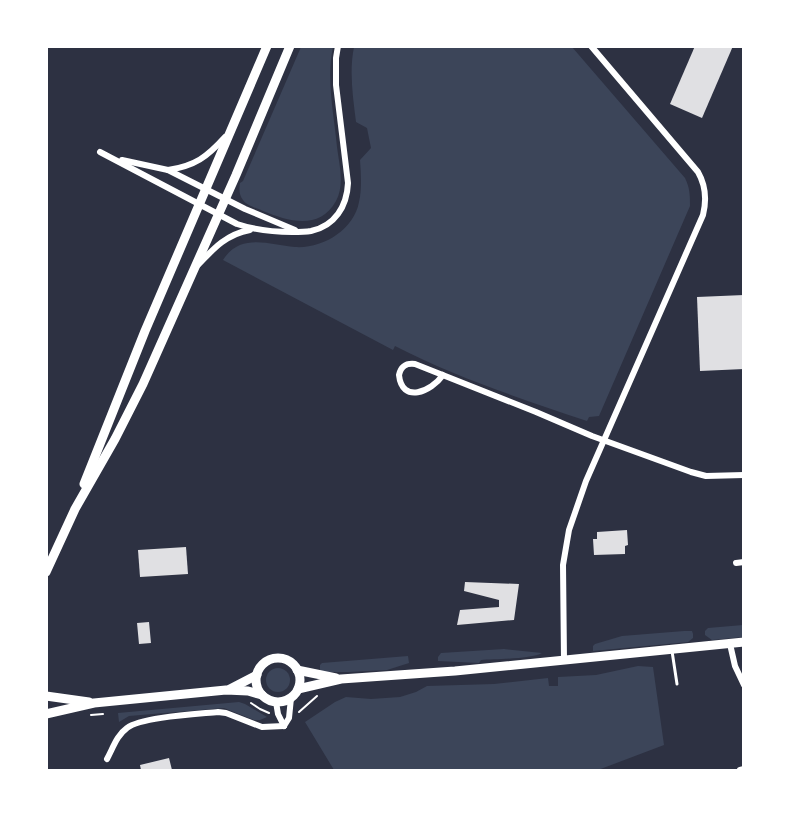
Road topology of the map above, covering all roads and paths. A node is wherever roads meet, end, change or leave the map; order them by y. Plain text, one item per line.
1 (267, 46) edge
2 (290, 46) edge
3 (338, 46) edge
4 (591, 46) edge
5 (229, 134) junction
6 (100, 152) dead end
7 (112, 157) junction
8 (168, 170) junction
9 (205, 189) junction
10 (225, 199) junction
11 (199, 204) junction
12 (218, 215) junction
13 (254, 229) junction
14 (299, 232) junction
15 (195, 268) junction
16 (443, 375) junction
17 (603, 440) junction
18 (744, 475) edge
19 (75, 509) junction
20 (736, 562) dead end
21 (744, 562) edge
22 (46, 572) edge
23 (744, 642) edge
24 (730, 644) junction
25 (671, 650) junction
26 (564, 660) junction
27 (297, 670) junction
28 (257, 675) junction
29 (341, 679) junction
30 (677, 684) dead end
31 (744, 685) edge
32 (298, 689) junction
33 (226, 690) junction
34 (318, 693) dead end
35 (48, 695) edge
36 (262, 695) junction
37 (291, 698) junction
38 (276, 702) junction
39 (94, 703) junction
40 (294, 712) dead end
41 (46, 714) edge
42 (284, 726) junction
43 (107, 759) dead end

1 - 5 main road
2 - 10 main road
3 - 14 street
4 - 17 street
5 - 8 street
5 - 9 main road
6 - 7 street
7 - 8 street
7 - 11 street
8 - 9 street
9 - 10 street
9 - 11 main road
10 - 12 main road
10 - 14 street
11 - 12 street
11 - 19 main road
12 - 13 street
12 - 15 main road
13 - 14 street
13 - 15 street
15 - 19 main road
16 - 16 street
16 - 17 street
17 - 18 street
17 - 26 street
19 - 22 main road
20 - 21 street
23 - 24 main road
24 - 25 main road
24 - 31 street
25 - 26 main road
25 - 30 lane
26 - 29 main road
27 - 28 main road
27 - 29 main road
27 - 32 main road
28 - 33 main road
28 - 36 main road
29 - 32 main road
32 - 37 main road
33 - 36 main road
33 - 39 main road
34 - 40 path
35 - 39 main road
36 - 38 main road
37 - 38 main road
37 - 42 street
38 - 42 street
39 - 41 main road
42 - 43 street

